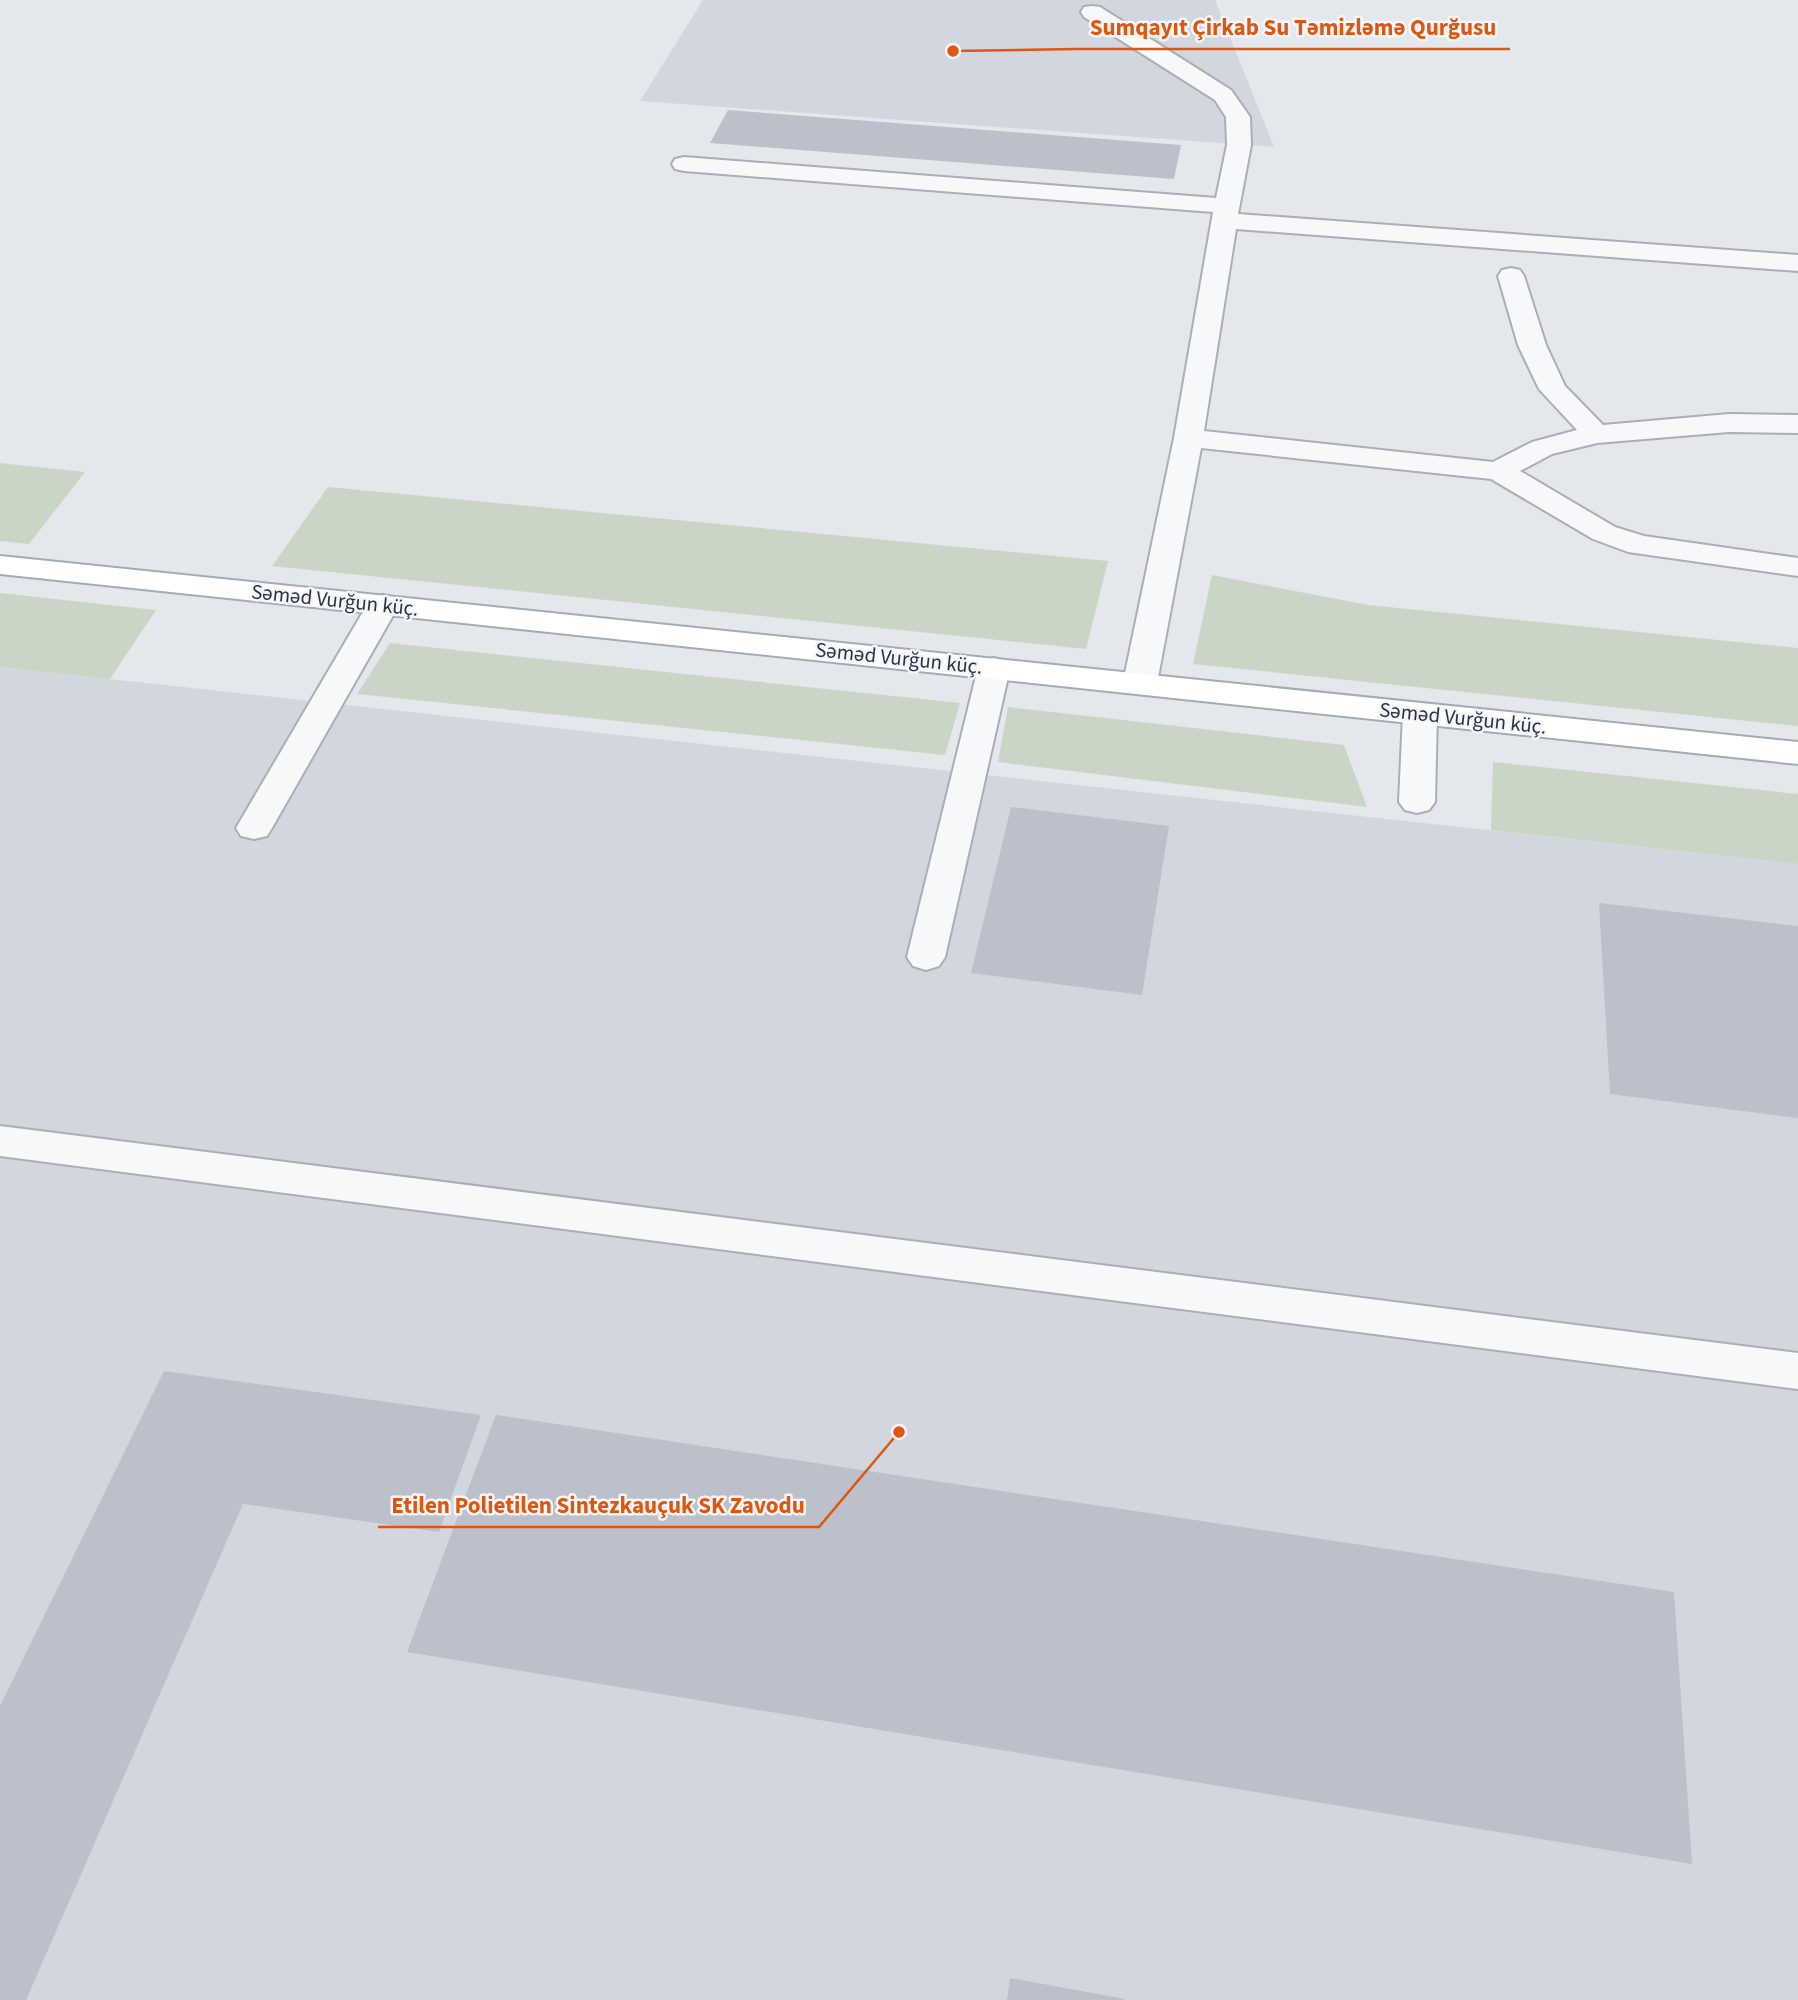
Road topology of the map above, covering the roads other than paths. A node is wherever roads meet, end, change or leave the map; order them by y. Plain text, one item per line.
1 (1092, 12) dead end
2 (684, 164) dead end
3 (1226, 213) junction
4 (1798, 263) edge
5 (1511, 276) dead end
6 (1798, 424) edge
7 (1596, 434) junction
8 (1188, 438) junction
9 (1498, 471) junction
10 (0, 565) edge
11 (1798, 567) edge
12 (383, 605) junction
13 (994, 668) junction
14 (1140, 683) junction
15 (1420, 714) junction
16 (1798, 753) edge
17 (1417, 802) dead end
18 (254, 828) dead end
19 (926, 957) dead end
20 (0, 1142) edge
21 (1798, 1371) edge

1 - 3 street
2 - 3 street
3 - 4 street
3 - 8 street
5 - 7 street
6 - 7 street
7 - 9 street
8 - 9 street
8 - 14 street
9 - 11 street
10 - 12 main road, Səməd Vurğun küç.
12 - 13 main road, Səməd Vurğun küç.
12 - 18 street
13 - 14 main road, Səməd Vurğun küç.
13 - 19 street
14 - 15 main road, Səməd Vurğun küç.
15 - 16 main road, Səməd Vurğun küç.
15 - 17 street
20 - 21 street

